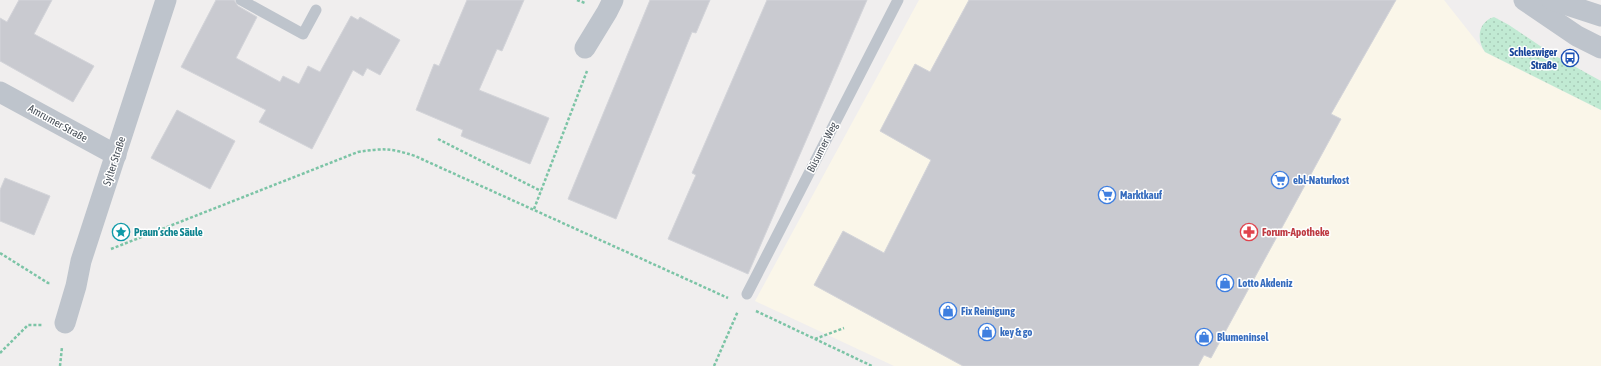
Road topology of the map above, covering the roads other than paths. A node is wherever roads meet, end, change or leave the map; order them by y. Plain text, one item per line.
1 (166, 0) edge
2 (241, 0) edge
3 (613, 0) edge
4 (898, 0) edge
5 (1524, 0) edge
6 (1552, 0) edge
7 (316, 10) dead end
8 (1601, 16) edge
9 (585, 48) road end
10 (1601, 48) edge
11 (0, 92) edge
12 (116, 155) junction
13 (747, 294) dead end
14 (65, 324) road end

1 - 12 street, Sylter Straße
2 - 7 lane
3 - 9 street
4 - 13 lane, Büsumer Weg
5 - 10 street
6 - 8 street
11 - 12 street, Amrumer Straße
12 - 14 street, Sylter Straße

